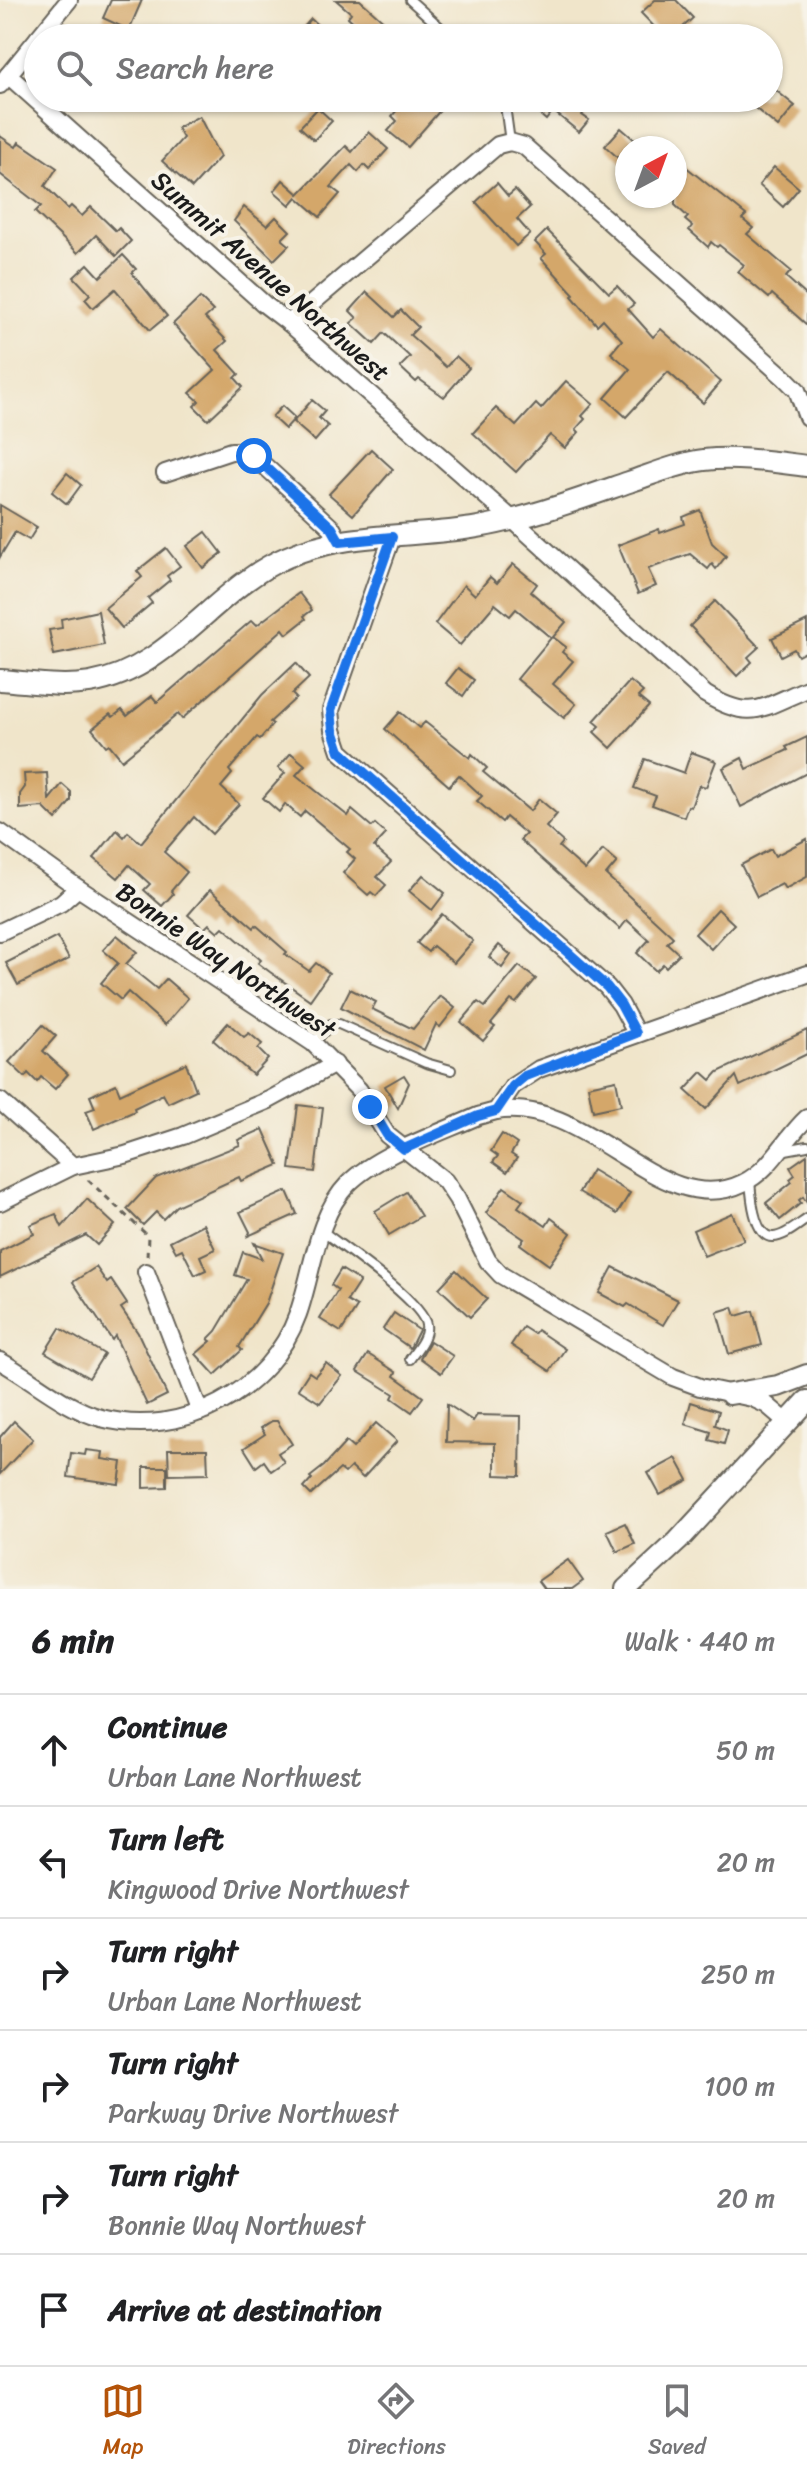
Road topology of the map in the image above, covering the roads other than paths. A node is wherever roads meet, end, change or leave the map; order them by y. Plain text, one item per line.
1 (69, 0) edge
2 (410, 0) edge
3 (49, 24) edge
4 (437, 24) edge
5 (24, 55) edge
6 (4, 80) edge
7 (24, 97) edge
8 (41, 112) edge
9 (506, 112) edge
10 (510, 142) junction
11 (289, 323) junction
12 (806, 409) edge
13 (807, 466) edge
14 (165, 473) dead end
15 (513, 520) junction
16 (392, 537) junction
17 (340, 542) junction
18 (0, 680) edge
19 (807, 689) edge
20 (0, 832) edge
21 (78, 888) junction
22 (0, 932) edge
23 (807, 974) edge
24 (636, 1033) junction
25 (313, 1043) junction
26 (335, 1064) junction
27 (451, 1070) dead end
28 (0, 1101) edge
29 (496, 1111) junction
30 (807, 1118) edge
31 (807, 1146) edge
32 (404, 1149) junction
33 (778, 1151) junction
34 (73, 1166) junction
35 (749, 1179) junction
36 (0, 1202) edge
37 (807, 1219) edge
38 (322, 1231) junction
39 (146, 1272) road end
40 (410, 1359) dead end
41 (0, 1361) edge
42 (807, 1375) edge
43 (730, 1394) junction
44 (807, 1401) edge
45 (200, 1412) junction
46 (788, 1423) junction
47 (626, 1589) edge

1 - 3 street
2 - 4 lane
5 - 6 street
6 - 7 street, Summit Avenue Northwest
8 - 11 street, Summit Avenue Northwest
9 - 10 lane
10 - 11 street
10 - 12 street
11 - 15 street, Summit Avenue Northwest
13 - 15 street
14 - 17 street
15 - 16 street
15 - 19 street, Summit Avenue Northwest
16 - 17 street
16 - 24 street
17 - 18 street
20 - 21 street, Bonnie Way Northwest
21 - 22 street
21 - 25 street, Bonnie Way Northwest
23 - 24 street
24 - 29 street
25 - 26 street, Bonnie Way Northwest
25 - 27 lane
26 - 32 street, Bonnie Way Northwest
26 - 34 street
28 - 34 street
29 - 32 street
29 - 35 street
30 - 33 street
31 - 33 lane
32 - 38 street
32 - 43 street, Bonnie Way Northwest
33 - 35 street
34 - 36 street
35 - 37 lane
38 - 40 lane
38 - 45 street
39 - 45 street
41 - 45 street
42 - 43 street
43 - 46 street, Bonnie Way Northwest
44 - 46 street
46 - 47 street

